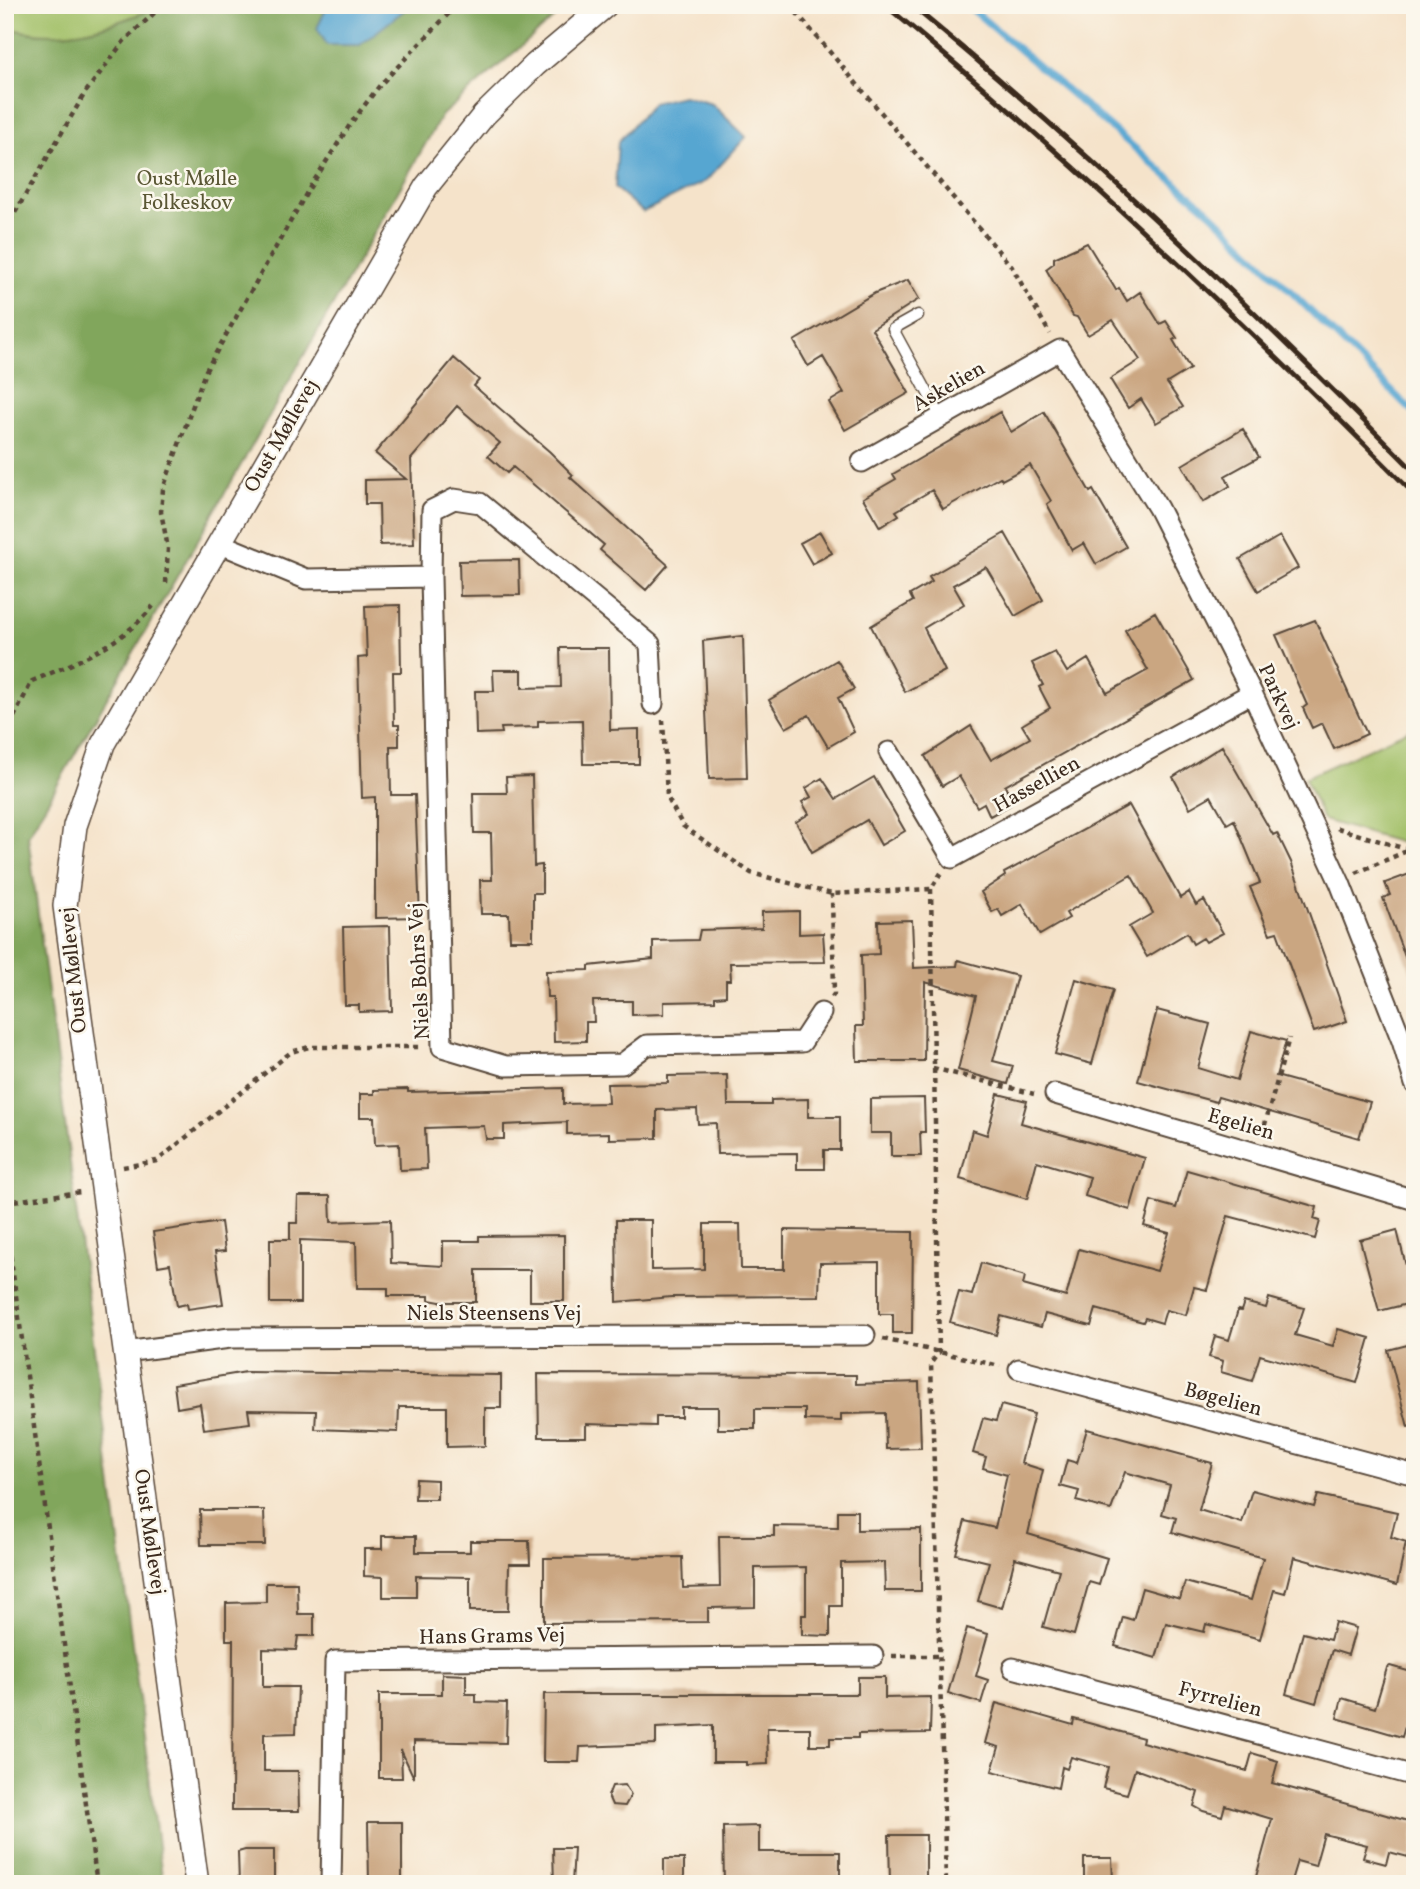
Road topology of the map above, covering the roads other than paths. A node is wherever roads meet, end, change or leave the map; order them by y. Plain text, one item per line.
1 (606, 5) edge
2 (918, 315) dead end
3 (1059, 350) joint
4 (941, 417) junction
5 (862, 462) dead end
6 (220, 544) junction
7 (431, 577) junction
8 (1252, 693) junction
9 (653, 704) road end
10 (889, 752) dead end
11 (821, 1013) road end
12 (1415, 1084) edge
13 (1055, 1094) road end
14 (1415, 1200) edge
15 (865, 1335) road end
16 (125, 1352) junction
17 (1019, 1369) road end
18 (1415, 1475) edge
19 (873, 1656) road end
20 (1013, 1668) dead end
21 (1415, 1776) edge
22 (197, 1884) edge
23 (331, 1884) edge

1 - 6 street, Oust Møllevej
2 - 4 lane
3 - 4 street, Askelien
3 - 8 street, Parkvej
4 - 5 street, Askelien
6 - 7 street
6 - 16 street, Oust Møllevej
7 - 9 street, Niels Bohrs Vej
7 - 11 street, Niels Bohrs Vej
8 - 10 street, Hassellien
8 - 12 street, Parkvej
13 - 14 street, Egelien
15 - 16 street, Niels Steensens Vej
16 - 22 street, Oust Møllevej
17 - 18 street, Bøgelien
19 - 23 street, Hans Grams Vej
20 - 21 street, Fyrrelien

